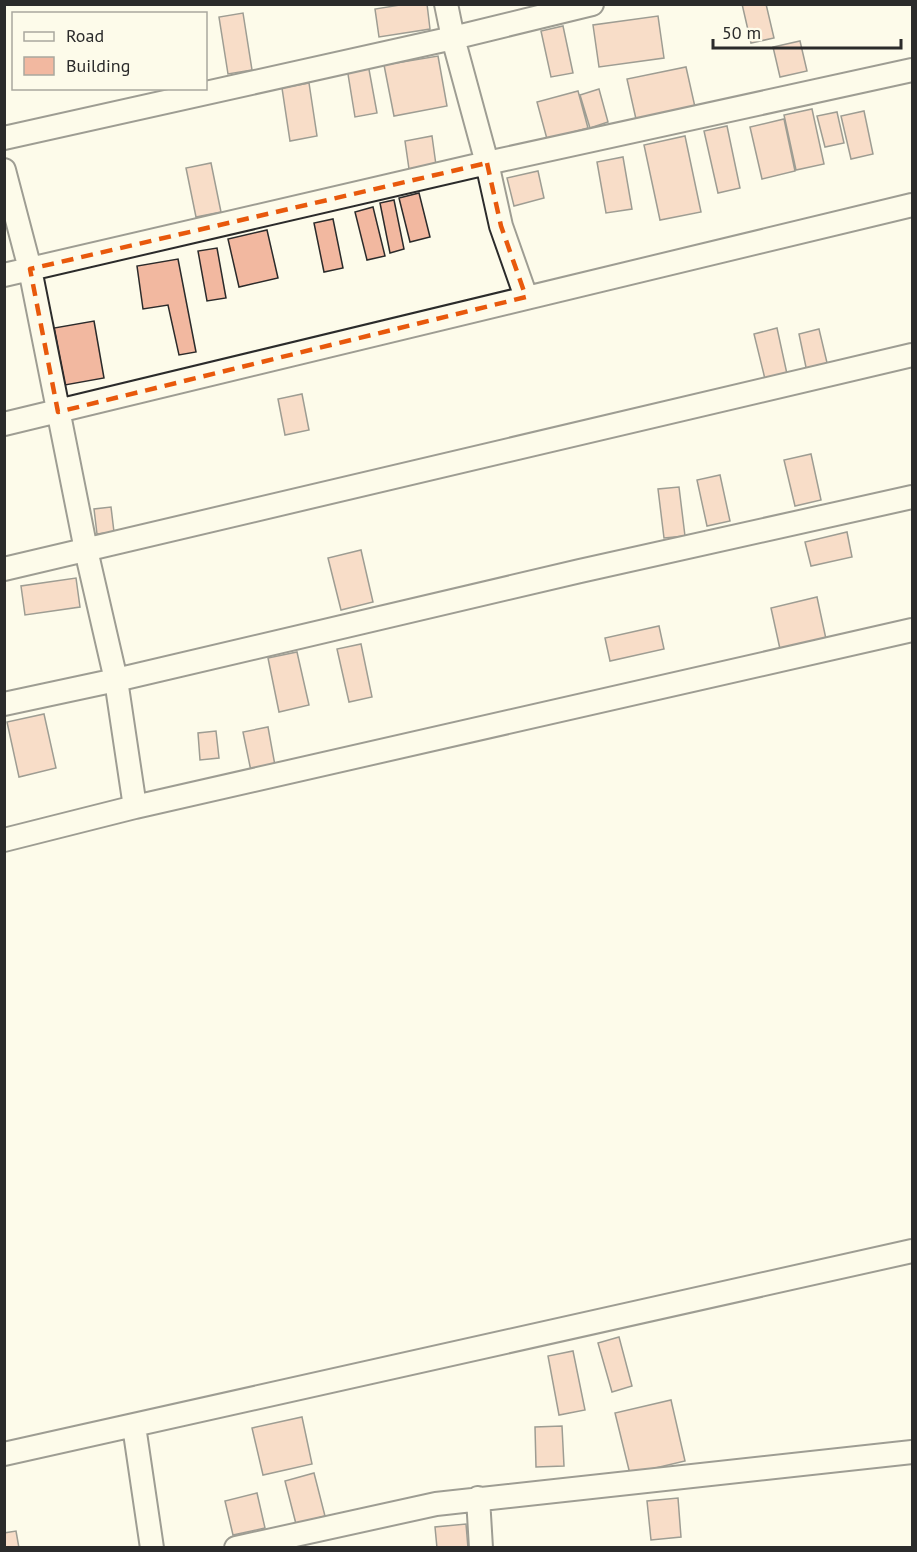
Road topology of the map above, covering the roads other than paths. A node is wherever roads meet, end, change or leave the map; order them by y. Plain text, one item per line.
1 (446, 4) edge
2 (592, 4) edge
3 (453, 38) junction
4 (912, 70) edge
5 (4, 138) edge
6 (487, 164) junction
7 (4, 170) edge
8 (912, 205) edge
9 (30, 268) junction
10 (4, 275) edge
11 (526, 297) junction
12 (912, 355) edge
13 (58, 412) junction
14 (4, 424) edge
15 (912, 497) edge
16 (86, 550) junction
17 (4, 569) edge
18 (912, 630) edge
19 (116, 680) junction
20 (4, 704) edge
21 (135, 807) junction
22 (4, 840) edge
23 (912, 1251) edge
24 (134, 1426) junction
25 (912, 1452) edge
26 (4, 1454) edge
27 (478, 1498) junction
28 (152, 1548) edge
29 (236, 1548) edge
30 (481, 1548) edge

1 - 3 street
2 - 3 street
3 - 5 street
3 - 6 street
4 - 6 street
6 - 9 street
6 - 11 street
7 - 9 street
8 - 11 street
9 - 10 street
9 - 13 street
11 - 13 street
12 - 16 street
13 - 14 street
13 - 16 street
15 - 19 street
16 - 17 street
16 - 19 street
18 - 21 street
19 - 20 street
19 - 21 street
21 - 22 street
23 - 24 street
24 - 26 street
24 - 28 street
25 - 27 street
27 - 29 street
27 - 30 street

